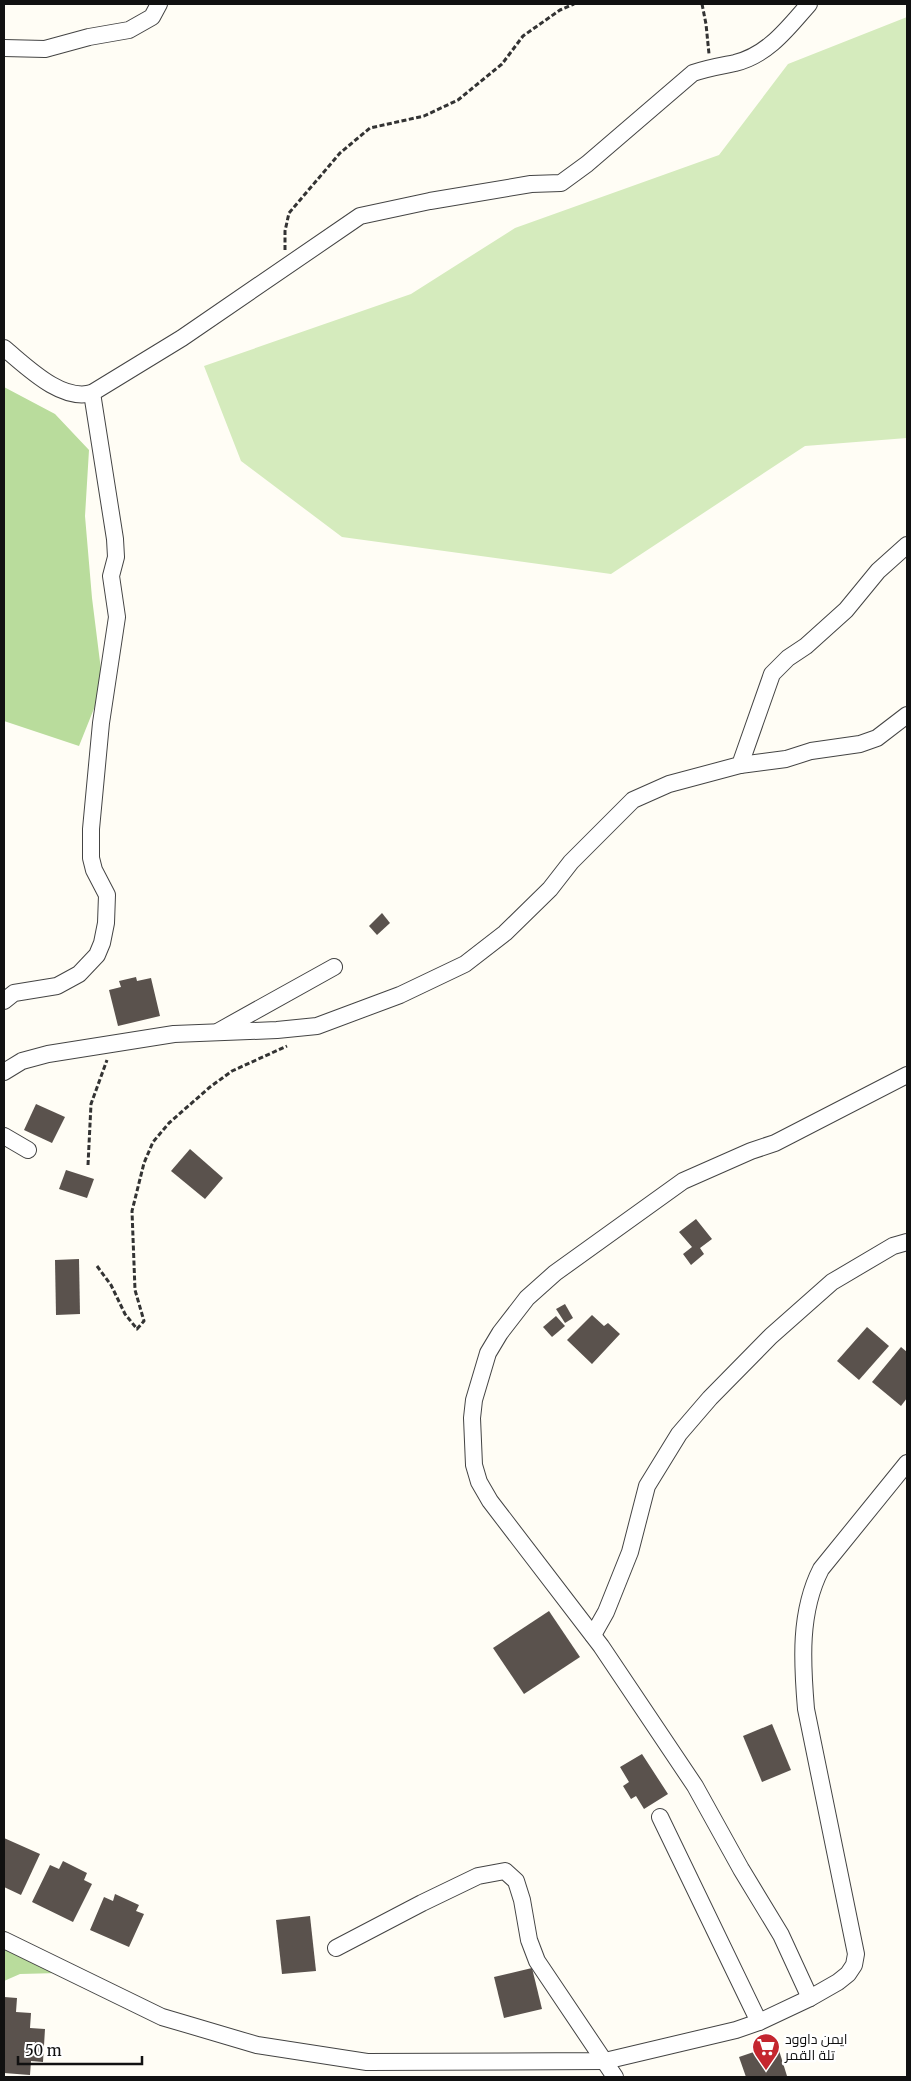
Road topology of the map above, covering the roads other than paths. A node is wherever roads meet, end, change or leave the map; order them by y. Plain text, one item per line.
1 (159, 4) edge
2 (809, 4) edge
3 (4, 48) edge
4 (4, 348) edge
5 (92, 393) junction
6 (907, 545) edge
7 (907, 715) edge
8 (740, 765) junction
9 (334, 967) dead end
10 (4, 1001) edge
11 (217, 1032) junction
12 (4, 1072) edge
13 (907, 1075) edge
14 (4, 1136) edge
15 (28, 1150) dead end
16 (907, 1242) edge
17 (907, 1463) edge
18 (593, 1635) junction
19 (660, 1817) dead end
20 (4, 1940) edge
21 (336, 1948) dead end
22 (810, 1998) junction
23 (760, 2022) junction
24 (605, 2061) junction
25 (615, 2077) edge

1 - 3 street
2 - 5 street
4 - 5 street
5 - 10 street
6 - 8 street
7 - 8 street
8 - 11 street
9 - 11 street
11 - 12 street
13 - 18 street
14 - 15 street
16 - 18 street
17 - 22 street
18 - 22 street
19 - 23 street
20 - 24 street
21 - 24 street
22 - 23 street
23 - 24 street
24 - 25 street

